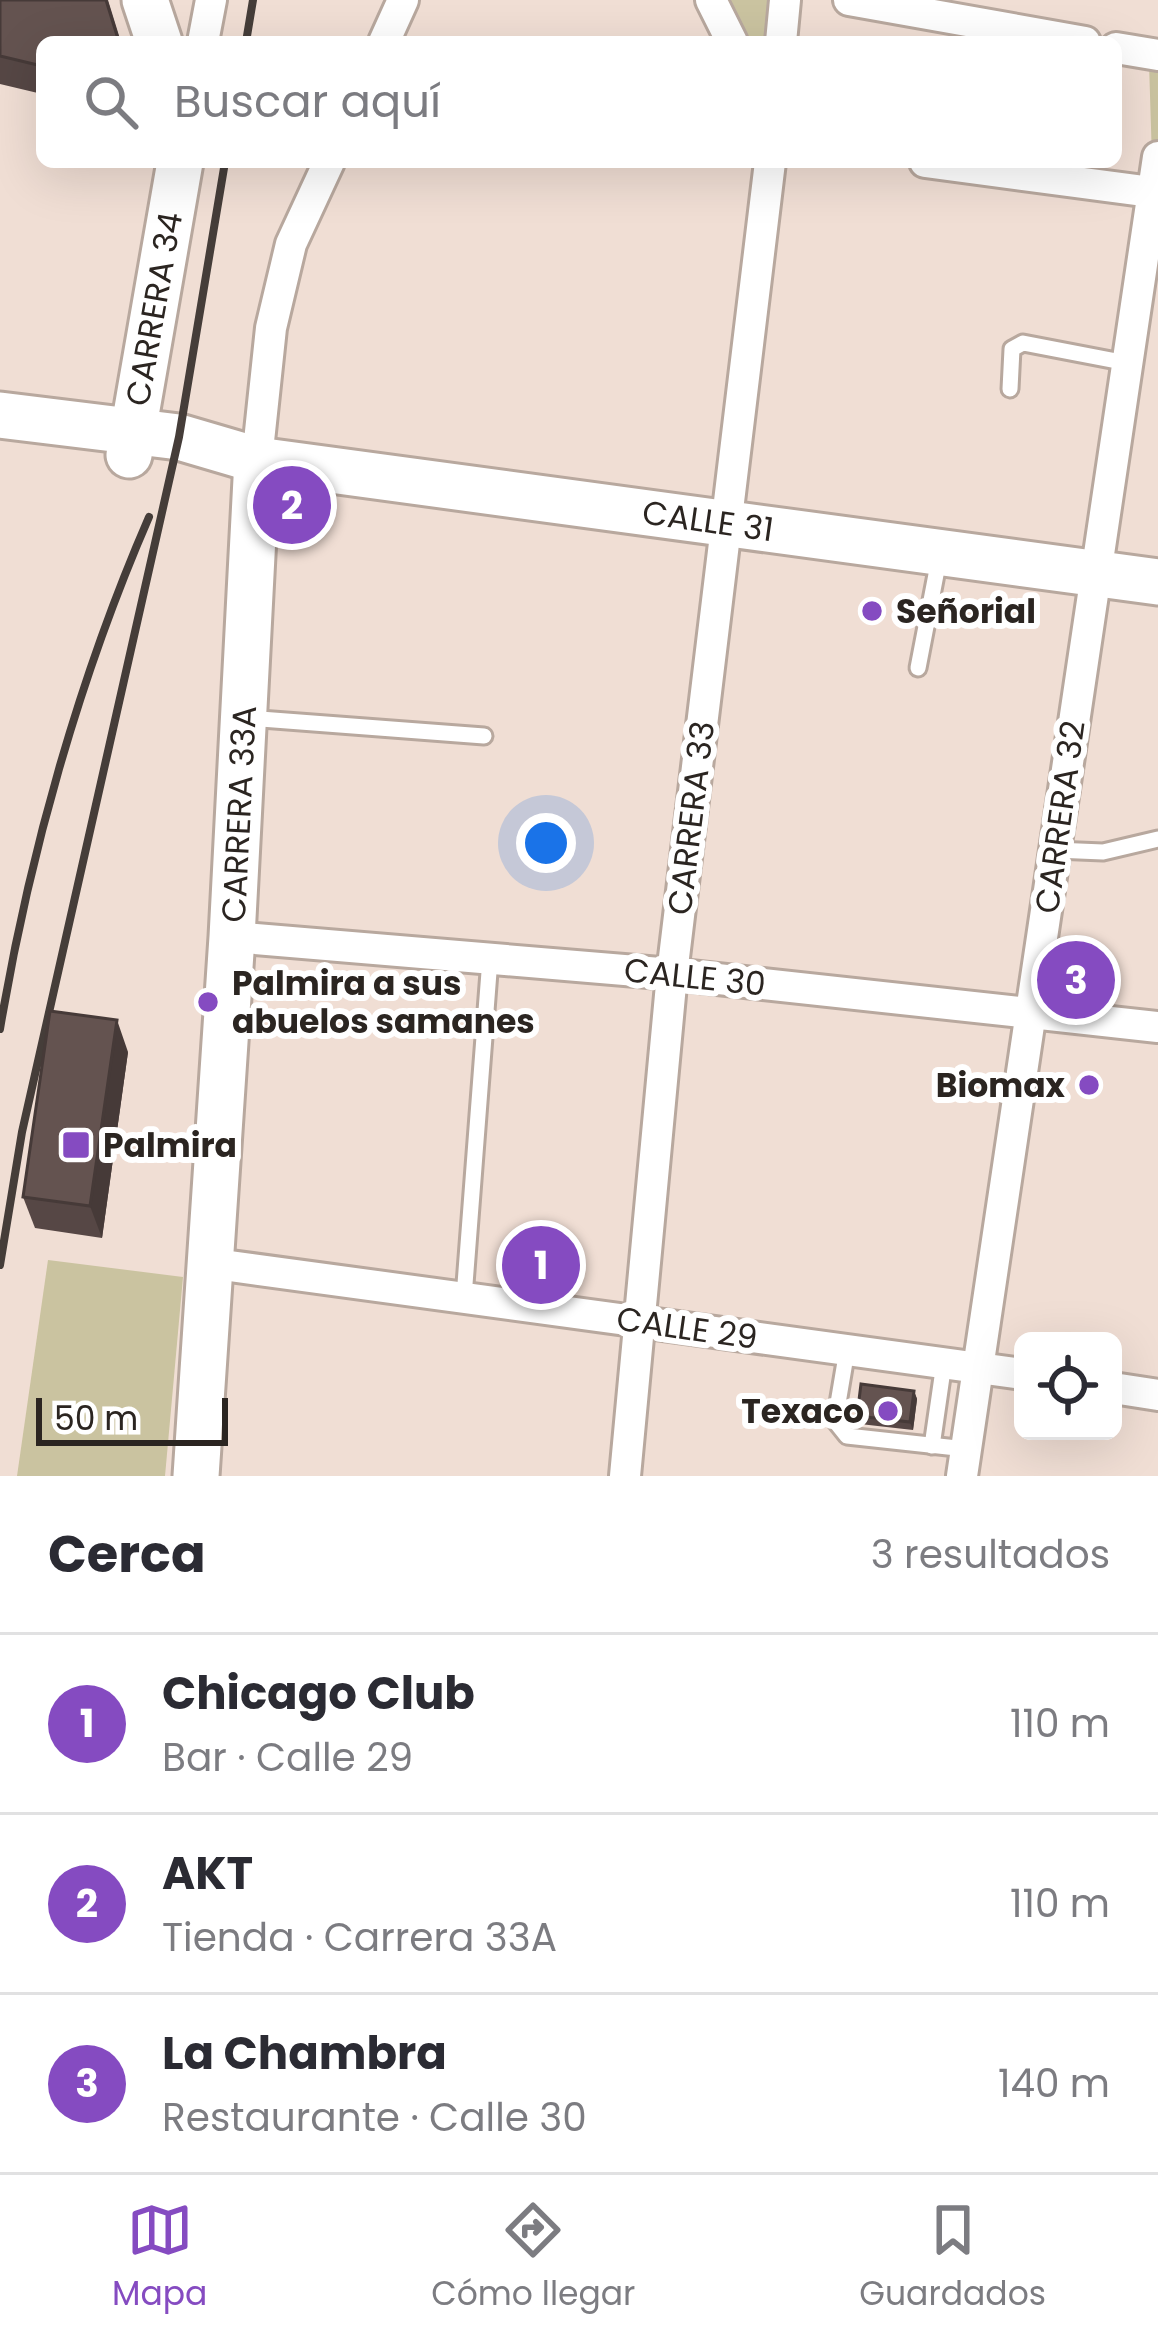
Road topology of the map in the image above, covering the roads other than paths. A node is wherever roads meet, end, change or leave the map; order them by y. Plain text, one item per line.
1 (145, 0) edge
2 (211, 0) edge
3 (403, 0) edge
4 (712, 0) edge
5 (785, 0) edge
6 (849, 0) edge
7 (157, 36) edge
8 (204, 36) edge
9 (387, 36) edge
10 (729, 36) edge
11 (782, 36) edge
12 (1051, 36) edge
13 (1122, 49) edge
14 (1158, 55) edge
15 (1158, 157) edge
16 (179, 168) edge
17 (325, 168) edge
18 (769, 168) edge
19 (970, 168) edge
20 (1155, 193) edge
21 (1127, 362) junction
22 (1010, 389) dead end
23 (0, 415) edge
24 (0, 437) edge
25 (131, 444) junction
26 (257, 460) junction
27 (726, 524) junction
28 (940, 553) junction
29 (1096, 574) junction
30 (1158, 582) edge
31 (918, 668) dead end
32 (244, 718) junction
33 (484, 736) dead end
34 (1158, 839) edge
35 (1055, 850) junction
36 (232, 938) junction
37 (490, 959) junction
38 (672, 974) junction
39 (1031, 1012) junction
40 (1158, 1027) edge
41 (208, 1264) junction
42 (464, 1297) junction
43 (642, 1321) junction
44 (848, 1350) junction
45 (944, 1363) junction
46 (978, 1368) junction
47 (1014, 1373) edge
48 (1122, 1389) edge
49 (1158, 1394) edge
50 (915, 1415) edge
51 (934, 1418) junction
52 (932, 1445) junction
53 (964, 1463) edge
54 (196, 1476) edge
55 (625, 1476) edge

1 - 7 main road
2 - 8 street
3 - 9 street
4 - 10 street
5 - 11 street
6 - 12 street
13 - 14 street
15 - 20 street, CARRERA 32
16 - 25 main road, CARRERA 34
17 - 26 street, CARRERA 33A
18 - 27 street, CARRERA 33
19 - 20 street
20 - 21 street, CARRERA 32
21 - 22 lane
21 - 29 street, CARRERA 32
23 - 25 main road, CALLE 31
24 - 25 main road, CALLE 31
25 - 26 main road, CALLE 31
26 - 27 main road, CALLE 31
26 - 32 main road, CARRERA 33A
27 - 28 main road, CALLE 31
27 - 38 street, CARRERA 33
28 - 29 main road, CALLE 31
28 - 31 lane
29 - 30 main road, CALLE 31
29 - 35 street, CARRERA 32
32 - 33 lane
32 - 36 main road, CARRERA 33A
34 - 35 lane
35 - 39 street, CARRERA 32
36 - 37 street, CALLE 30
36 - 41 main road, CARRERA 33A
37 - 38 street, CALLE 30
37 - 42 lane
38 - 39 street, CALLE 30
38 - 43 street, CARRERA 33
39 - 40 street, CALLE 30
39 - 46 street, CARRERA 32
41 - 42 street, CALLE 29
41 - 54 main road, CARRERA 33A
42 - 43 street, CALLE 29
43 - 44 street, CALLE 29
43 - 55 street, CARRERA 33
44 - 45 street, CALLE 29
44 - 52 lane
45 - 46 street, CALLE 29
45 - 51 lane
46 - 47 street, CALLE 29
46 - 53 street, CARRERA 32
48 - 49 street
50 - 51 lane
51 - 52 lane
52 - 53 lane

